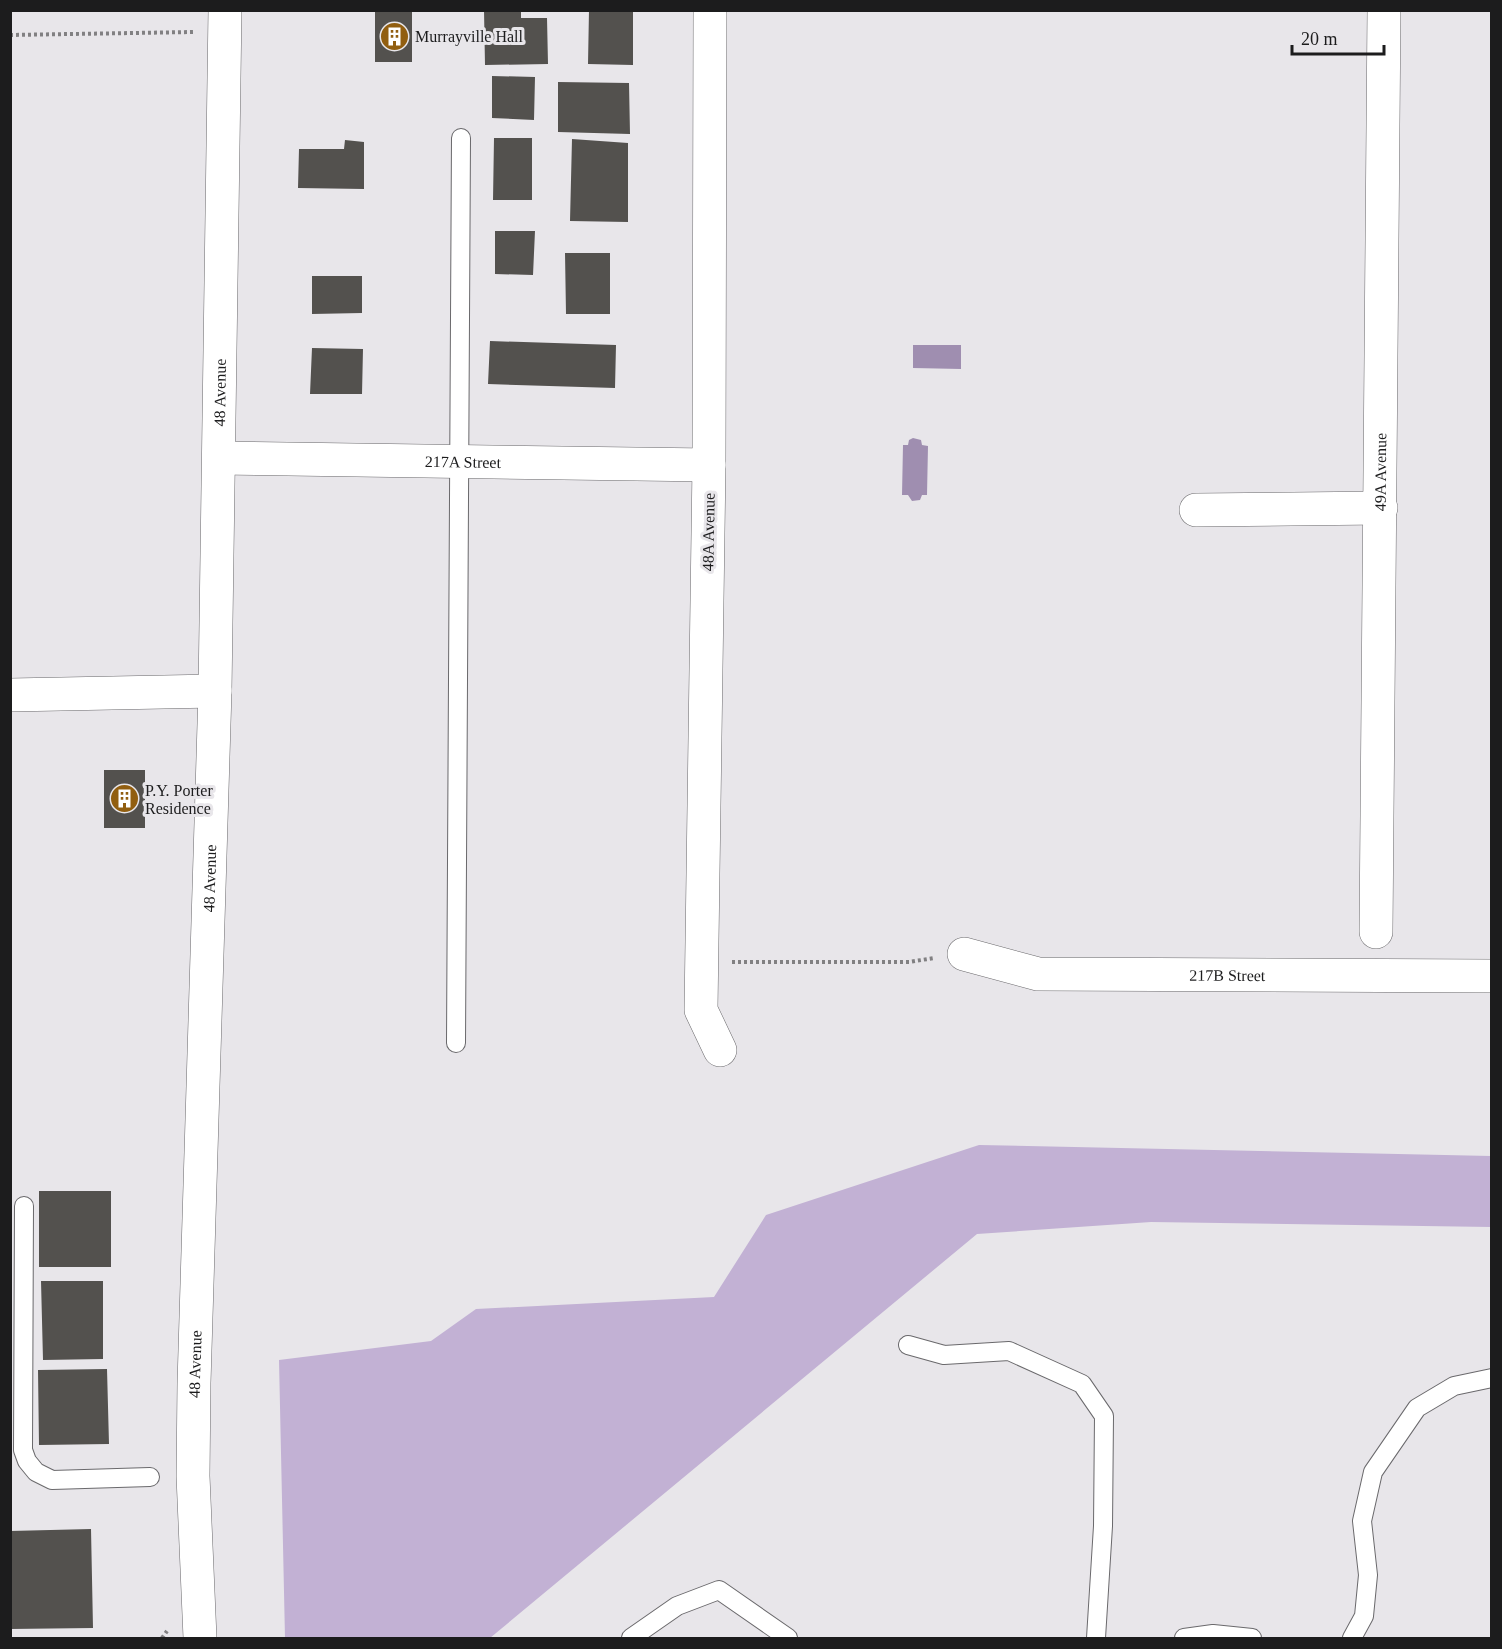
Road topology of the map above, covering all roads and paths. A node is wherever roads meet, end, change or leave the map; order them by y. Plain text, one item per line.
1 (710, 10) edge
2 (1384, 10) edge
3 (225, 21) edge
4 (10, 34) edge
5 (461, 138) dead end
6 (219, 458) junction
7 (459, 462) junction
8 (708, 465) junction
9 (1381, 507) junction
10 (1196, 510) dead end
11 (215, 691) junction
12 (10, 695) edge
13 (1376, 932) dead end
14 (964, 954) joint
15 (701, 960) junction
16 (1491, 976) edge
17 (456, 1043) dead end
18 (720, 1050) dead end
19 (24, 1206) dead end
20 (17, 1303) edge
21 (908, 1345) dead end
22 (1491, 1378) edge
23 (150, 1477) dead end
24 (200, 1638) edge
25 (631, 1638) edge
26 (788, 1638) edge
27 (1096, 1638) edge
28 (1184, 1638) edge
29 (1252, 1638) edge
30 (1352, 1638) edge

1 - 8 street, 48A Avenue
2 - 9 street, 49A Avenue
3 - 4 path
3 - 6 street, 48 Avenue
5 - 7 lane
6 - 7 street, 217A Street
6 - 11 street, 48 Avenue
7 - 8 street, 217A Street
7 - 17 lane
8 - 15 street, 48A Avenue
9 - 10 street
9 - 13 street, 49A Avenue
11 - 12 street
11 - 24 street, 48 Avenue
14 - 15 path
14 - 16 street, 217B Street
15 - 18 street, 48A Avenue
19 - 20 lane
20 - 23 lane
21 - 27 lane
22 - 30 lane
25 - 26 lane
28 - 29 lane

